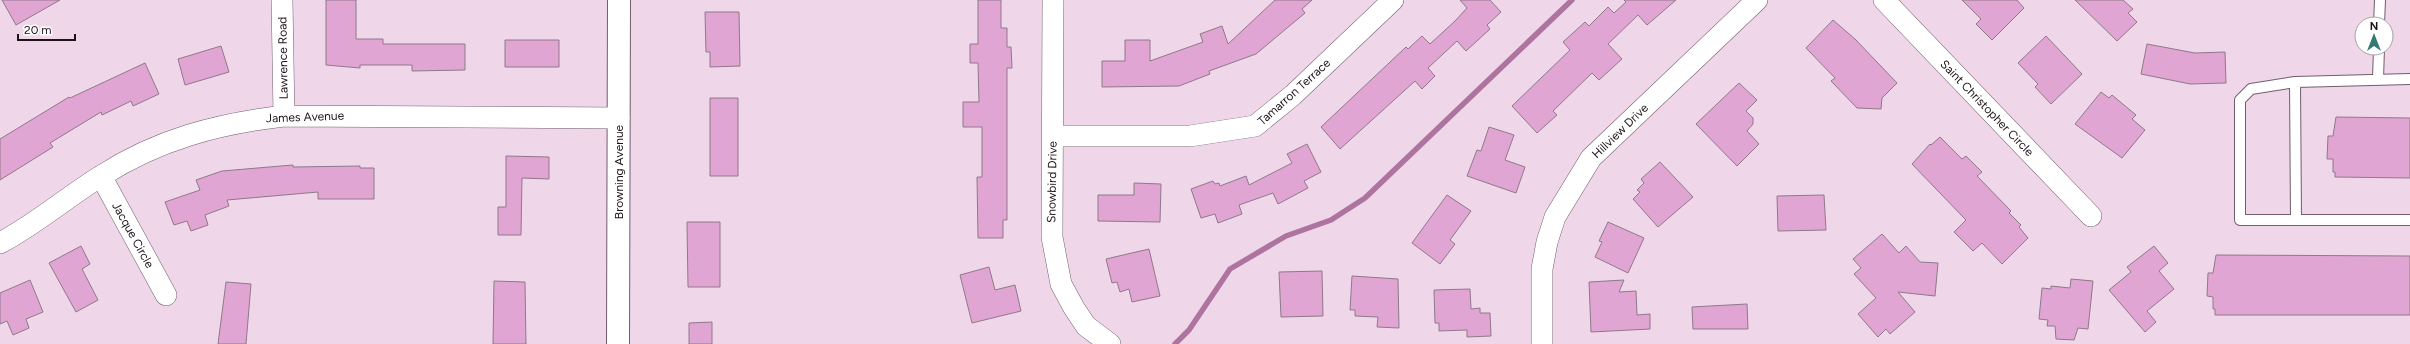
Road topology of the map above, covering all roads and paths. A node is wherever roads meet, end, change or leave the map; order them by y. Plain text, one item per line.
1 (282, 0) edge
2 (619, 0) edge
3 (1053, 0) edge
4 (1393, 0) edge
5 (1757, 0) edge
6 (1884, 0) edge
7 (2380, 0) edge
8 (2379, 16) edge
9 (2378, 56) edge
10 (2378, 79) junction
11 (2410, 79) edge
12 (2295, 82) junction
13 (284, 116) junction
14 (619, 118) junction
15 (1053, 136) junction
16 (101, 176) junction
17 (2091, 216) dead end
18 (2296, 220) junction
19 (2410, 220) edge
20 (0, 243) edge
21 (166, 295) dead end
22 (618, 344) edge
23 (1110, 344) edge
24 (1542, 344) edge

1 - 13 street, Lawrence Road
2 - 14 street, Browning Avenue
3 - 15 street, Snowbird Drive
4 - 15 street, Tamarron Terrace
5 - 24 street, Hillview Drive
6 - 17 street, Saint Christopher Circle
7 - 8 lane
9 - 10 lane
10 - 11 lane
10 - 12 lane
12 - 18 lane
12 - 18 lane
13 - 14 street, James Avenue
13 - 16 street, James Avenue
14 - 22 street, Browning Avenue
15 - 23 street, Snowbird Drive
16 - 20 street, James Avenue
16 - 21 street, Jacque Circle
18 - 19 lane

